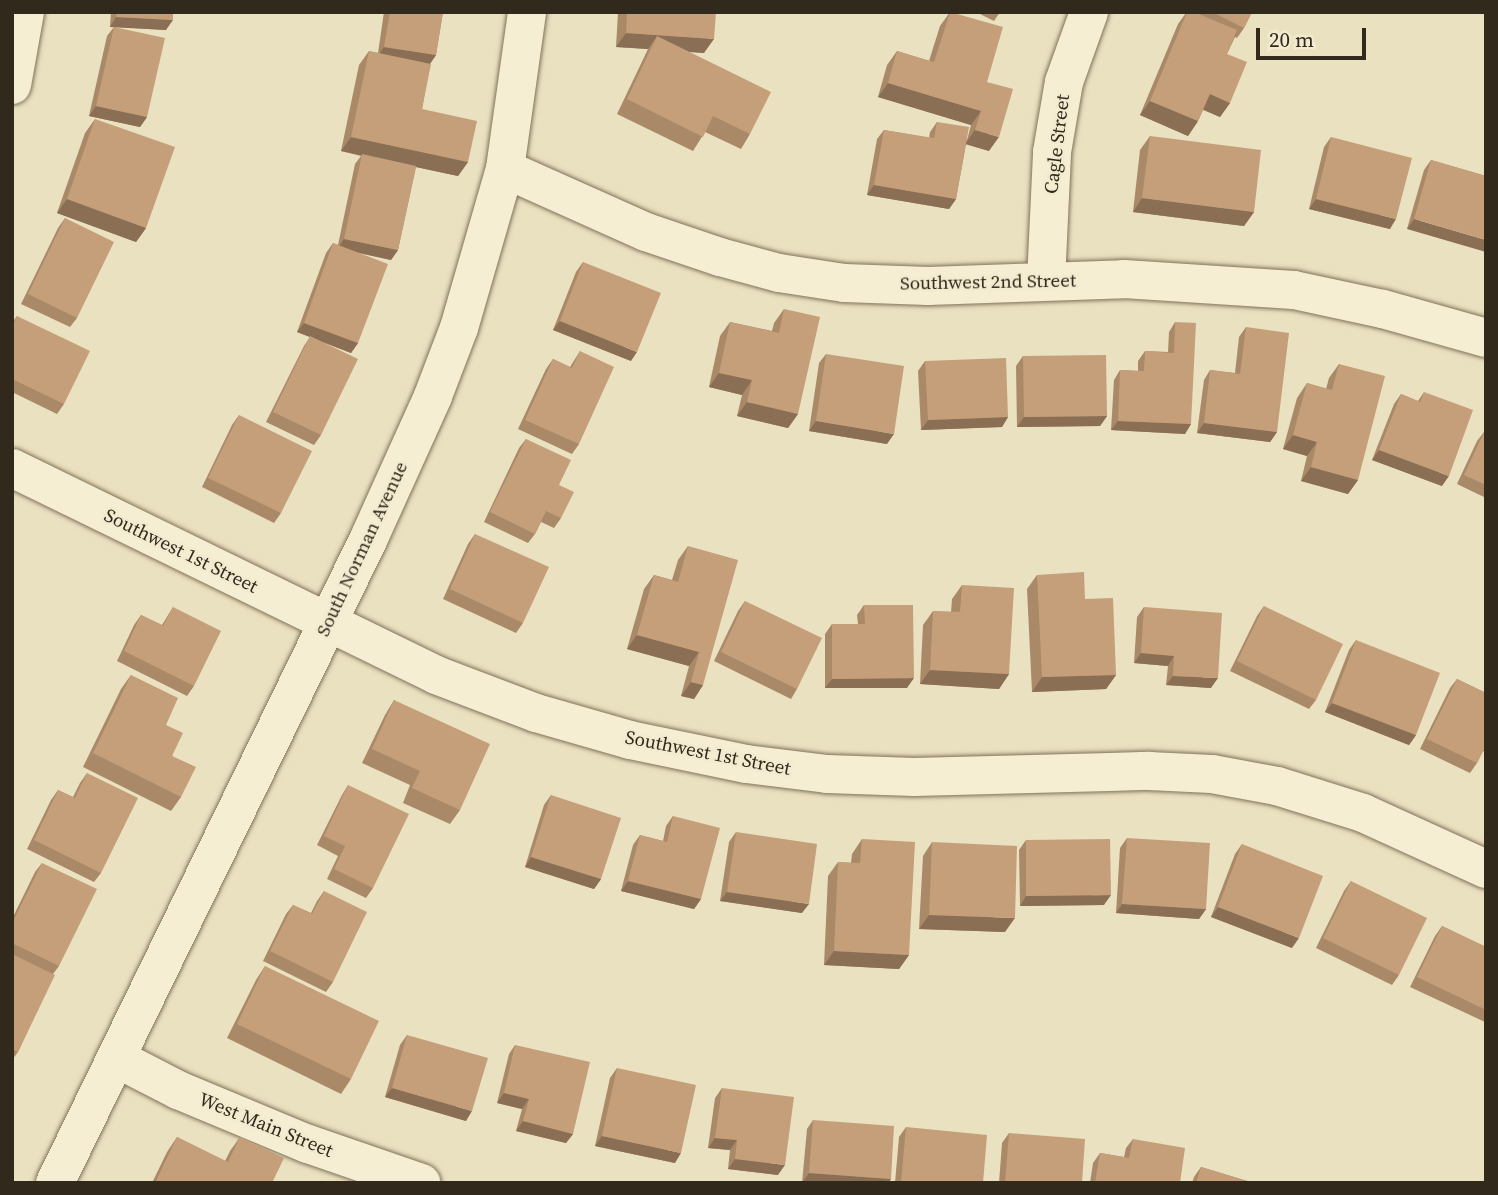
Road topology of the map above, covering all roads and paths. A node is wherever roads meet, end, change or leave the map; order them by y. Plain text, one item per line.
1 (25, 12) edge
2 (527, 12) edge
3 (1089, 12) edge
4 (12, 85) edge
5 (505, 169) junction
6 (1046, 281) junction
7 (1486, 338) edge
8 (12, 468) edge
9 (327, 623) junction
10 (1486, 869) edge
11 (116, 1058) junction
12 (55, 1183) edge
13 (421, 1183) edge

1 - 4 street
2 - 5 street, South Norman Avenue
3 - 6 street, Cagle Street
5 - 6 street, Southwest 2nd Street
5 - 9 street, South Norman Avenue
6 - 7 street, Southwest 2nd Street
8 - 9 street, Southwest 1st Street
9 - 10 street, Southwest 1st Street
9 - 11 street, South Norman Avenue
11 - 12 street, South Norman Avenue
11 - 13 street, West Main Street

